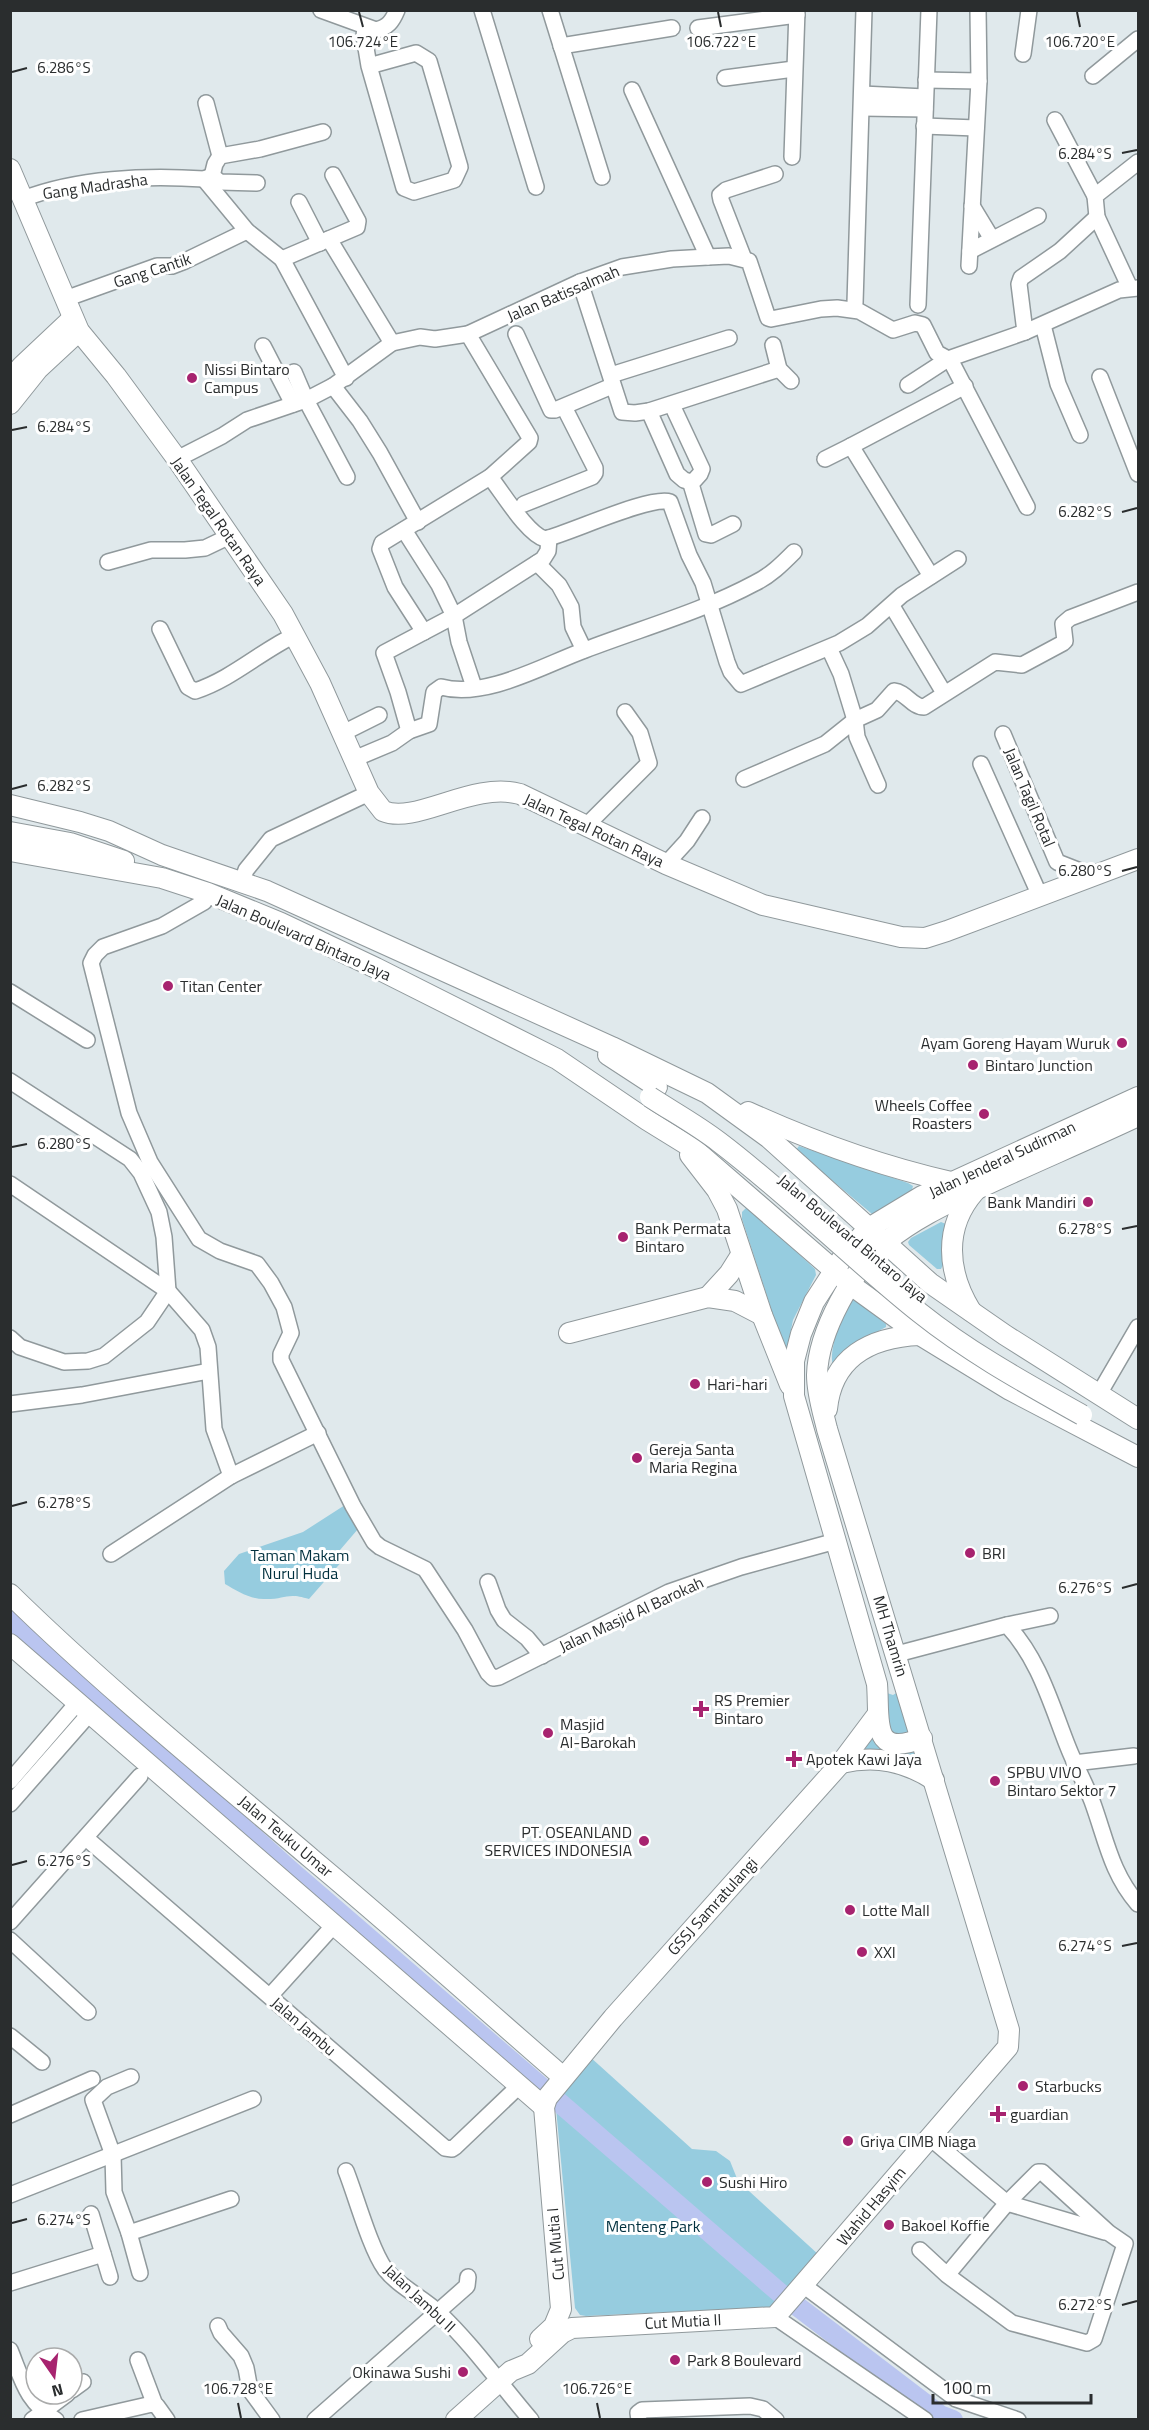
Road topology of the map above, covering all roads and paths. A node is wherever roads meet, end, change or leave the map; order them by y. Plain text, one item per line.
1 (321, 10) edge
2 (397, 10) edge
3 (482, 10) edge
4 (550, 10) edge
5 (864, 10) edge
6 (929, 10) edge
7 (978, 10) edge
8 (1029, 10) edge
9 (797, 13) edge
10 (364, 28) junction
11 (672, 28) dead end
12 (698, 28) dead end
13 (1137, 43) edge
14 (561, 46) junction
15 (1023, 54) dead end
16 (369, 66) junction
17 (794, 69) junction
18 (1093, 76) dead end
19 (725, 78) dead end
20 (926, 80) junction
21 (979, 81) junction
22 (632, 90) dead end
23 (862, 101) junction
24 (206, 103) dead end
25 (925, 103) junction
26 (1055, 120) dead end
27 (924, 126) junction
28 (976, 128) junction
29 (323, 132) dead end
30 (220, 156) junction
31 (792, 157) dead end
32 (1138, 162) edge
33 (10, 168) edge
34 (775, 174) dead end
35 (333, 175) dead end
36 (208, 177) junction
37 (602, 177) dead end
38 (257, 183) dead end
39 (536, 187) dead end
40 (1095, 196) junction
41 (23, 199) junction
42 (298, 202) dead end
43 (972, 206) junction
44 (1038, 216) dead end
45 (1097, 217) junction
46 (248, 231) junction
47 (992, 240) junction
48 (324, 241) junction
49 (708, 257) junction
50 (282, 259) junction
51 (744, 259) junction
52 (1109, 268) dead end
53 (580, 282) junction
54 (1129, 289) edge
55 (65, 299) junction
56 (855, 303) dead end
57 (918, 305) dead end
58 (76, 324) junction
59 (1043, 325) junction
60 (1025, 332) junction
61 (468, 334) junction
62 (516, 334) dead end
63 (729, 338) dead end
64 (392, 343) junction
65 (773, 345) dead end
66 (263, 346) dead end
67 (948, 359) junction
68 (779, 369) junction
69 (294, 372) dead end
70 (1100, 377) dead end
71 (346, 378) junction
72 (10, 380) edge
73 (612, 380) junction
74 (791, 381) dead end
75 (908, 385) dead end
76 (333, 386) junction
77 (964, 386) junction
78 (300, 402) junction
79 (10, 404) edge
80 (672, 405) junction
81 (564, 407) junction
82 (649, 411) junction
83 (1080, 435) dead end
84 (851, 446) junction
85 (177, 459) junction
86 (825, 459) dead end
87 (1138, 474) edge
88 (347, 477) dead end
89 (490, 477) junction
90 (691, 482) junction
91 (524, 504) dead end
92 (1027, 507) dead end
93 (418, 522) junction
94 (733, 524) dead end
95 (404, 530) junction
96 (230, 536) junction
97 (549, 538) junction
98 (794, 552) dead end
99 (958, 559) dead end
100 (108, 562) dead end
101 (537, 562) junction
102 (931, 576) junction
103 (1137, 596) edge
104 (709, 606) junction
105 (892, 606) junction
106 (454, 616) junction
107 (160, 629) dead end
108 (424, 632) junction
109 (298, 639) junction
110 (829, 648) junction
111 (584, 650) junction
112 (474, 687) junction
113 (944, 693) junction
114 (625, 712) dead end
115 (379, 715) dead end
116 (855, 720) junction
117 (409, 731) junction
118 (343, 733) junction
119 (1003, 734) dead end
120 (354, 759) junction
121 (981, 764) dead end
122 (744, 779) dead end
123 (878, 785) dead end
124 (369, 793) junction
125 (10, 806) edge
126 (702, 818) dead end
127 (10, 820) edge
128 (587, 825) junction
129 (10, 832) edge
130 (10, 851) edge
131 (162, 855) junction
132 (1138, 859) edge
133 (666, 864) junction
134 (162, 878) junction
135 (1088, 878) junction
136 (242, 881) junction
137 (208, 893) junction
138 (1040, 896) junction
139 (10, 992) edge
140 (579, 1033) junction
141 (87, 1040) dead end
142 (580, 1073) junction
143 (10, 1081) edge
144 (653, 1092) junction
145 (707, 1094) junction
146 (1138, 1097) edge
147 (1138, 1116) edge
148 (674, 1138) junction
149 (951, 1182) junction
150 (10, 1184) edge
151 (977, 1189) junction
152 (842, 1204) junction
153 (869, 1228) junction
154 (885, 1242) junction
155 (801, 1244) junction
156 (741, 1255) junction
157 (911, 1266) junction
158 (833, 1270) junction
159 (851, 1285) junction
160 (168, 1291) junction
161 (708, 1297) junction
162 (882, 1309) junction
163 (972, 1313) junction
164 (762, 1315) junction
165 (1138, 1327) edge
166 (570, 1333) dead end
167 (920, 1335) junction
168 (10, 1338) edge
169 (209, 1371) junction
170 (794, 1396) junction
171 (10, 1404) edge
172 (1090, 1404) junction
173 (1138, 1420) edge
174 (827, 1429) junction
175 (318, 1433) junction
176 (1134, 1454) edge
177 (231, 1476) junction
178 (836, 1541) junction
179 (111, 1554) dead end
180 (488, 1582) dead end
181 (10, 1594) edge
182 (1050, 1616) dead end
183 (1007, 1625) junction
184 (10, 1644) edge
185 (897, 1653) junction
186 (542, 1656) junction
187 (79, 1714) junction
188 (877, 1715) junction
189 (922, 1738) junction
190 (1134, 1756) dead end
191 (842, 1763) junction
192 (1074, 1763) junction
193 (140, 1776) dead end
194 (934, 1780) junction
195 (10, 1781) edge
196 (12, 1798) edge
197 (86, 1838) junction
198 (1138, 1904) edge
199 (10, 1922) edge
200 (335, 1924) junction
201 (10, 1940) edge
202 (270, 1996) junction
203 (87, 2012) dead end
204 (10, 2036) edge
205 (1010, 2043) joint
206 (42, 2062) dead end
207 (528, 2073) junction
208 (130, 2077) dead end
209 (92, 2079) dead end
210 (553, 2092) junction
211 (253, 2100) dead end
212 (10, 2115) edge
213 (929, 2137) junction
214 (113, 2155) junction
215 (346, 2171) dead end
216 (10, 2195) edge
217 (231, 2199) dead end
218 (1007, 2203) junction
219 (91, 2214) dead end
220 (129, 2233) junction
221 (1109, 2233) junction
222 (920, 2250) dead end
223 (103, 2254) junction
224 (140, 2272) dead end
225 (947, 2275) junction
226 (110, 2277) dead end
227 (468, 2277) dead end
228 (10, 2283) edge
229 (802, 2286) junction
230 (561, 2309) junction
231 (438, 2311) junction
232 (777, 2316) junction
233 (586, 2325) junction
234 (218, 2326) dead end
235 (11, 2355) edge
236 (138, 2360) dead end
237 (505, 2376) junction
238 (155, 2404) junction
239 (50, 2406) edge
240 (37, 2415) edge
241 (56, 2420) edge
242 (82, 2420) edge
243 (167, 2420) edge
244 (272, 2420) edge
245 (315, 2420) edge
246 (456, 2420) edge
247 (531, 2420) edge
248 (639, 2420) edge
249 (776, 2420) edge
250 (925, 2420) edge
251 (1017, 2420) edge

1 - 10 street
2 - 10 street
3 - 39 street
4 - 14 street
5 - 23 street
6 - 20 street
7 - 21 street
8 - 15 street
9 - 12 street
9 - 17 street
10 - 16 street
11 - 14 street
13 - 18 street
14 - 37 street
16 - 16 street
17 - 19 street
17 - 31 street
20 - 21 street
20 - 25 street
21 - 28 street
22 - 49 street
23 - 25 street
23 - 56 street
24 - 30 street
25 - 27 street
26 - 40 street
27 - 28 street
27 - 57 street
28 - 43 street
29 - 30 street
30 - 36 street
32 - 40 street
33 - 41 main road, Jalan Tegal Rotan Raya
34 - 51 street
35 - 48 street
36 - 38 street, Gang Madrasha
36 - 41 street, Gang Madrasha
36 - 46 street
40 - 45 street
41 - 55 main road, Jalan Tegal Rotan Raya
42 - 48 street
43 - 47 street
43 - 47 street
44 - 47 street
45 - 54 street
45 - 60 street
46 - 50 street
46 - 55 street, Gang Cantik
48 - 50 street
48 - 64 street
49 - 51 street, Jalan Batissalmah
49 - 53 street, Jalan Batissalmah
50 - 71 street
51 - 67 street
52 - 54 street
53 - 61 street, Jalan Batissalmah
53 - 73 street
54 - 59 street
55 - 58 main road, Jalan Tegal Rotan Raya
58 - 72 main road
58 - 79 main road
58 - 85 main road, Jalan Tegal Rotan Raya
59 - 60 street
59 - 83 street
60 - 67 street
61 - 64 street, Jalan Batissalmah
61 - 89 street
62 - 81 street
63 - 73 street
64 - 71 street, Jalan Batissalmah
65 - 68 street
66 - 78 street
67 - 75 street
67 - 77 street
68 - 74 street
68 - 80 street
69 - 78 street
70 - 87 street
71 - 76 street, Jalan Batissalmah
73 - 81 street
73 - 82 street
76 - 78 street, Jalan Batissalmah
76 - 93 street
77 - 84 street
77 - 92 street
78 - 85 street, Jalan Batissalmah
78 - 88 street
80 - 82 street
80 - 90 street
81 - 91 street
82 - 90 street
84 - 86 street
84 - 102 street
85 - 96 main road, Jalan Tegal Rotan Raya
89 - 93 street
89 - 97 street
90 - 94 street
93 - 95 street
95 - 106 street
95 - 108 street
96 - 100 street
96 - 109 main road, Jalan Tegal Rotan Raya
97 - 101 street
97 - 104 street
98 - 104 street
99 - 102 street
101 - 106 street
101 - 111 street
102 - 105 street
103 - 113 street
104 - 110 street
104 - 111 street
105 - 110 street
105 - 113 street
106 - 108 street
106 - 112 street
107 - 109 street
108 - 117 street
109 - 118 main road, Jalan Tegal Rotan Raya
110 - 116 street
111 - 112 street
112 - 117 street
113 - 116 street
114 - 128 street
115 - 118 street
116 - 122 street
116 - 123 street
117 - 120 street
118 - 120 main road, Jalan Tegal Rotan Raya
119 - 135 street, Jalan Tagil Rotal
120 - 124 main road, Jalan Tegal Rotan Raya
121 - 138 street
124 - 128 main road, Jalan Tegal Rotan Raya
124 - 136 street
125 - 131 main road, Jalan Boulevard Bintaro Jaya
126 - 133 street
127 - 131 main road
128 - 133 main road, Jalan Tegal Rotan Raya
129 - 134 main road
130 - 134 main road, Jalan Boulevard Bintaro Jaya
131 - 136 main road, Jalan Boulevard Bintaro Jaya
132 - 135 main road, Jalan Tegal Rotan Raya
133 - 138 main road, Jalan Tegal Rotan Raya
134 - 137 main road, Jalan Boulevard Bintaro Jaya
135 - 138 main road, Jalan Tegal Rotan Raya
136 - 140 main road, Jalan Boulevard Bintaro Jaya
137 - 142 main road, Jalan Boulevard Bintaro Jaya
137 - 175 street
139 - 141 street
140 - 144 main road, Jalan Boulevard Bintaro Jaya
140 - 145 main road, Jalan Boulevard Bintaro Jaya
142 - 144 main road, Jalan Boulevard Bintaro Jaya
142 - 148 main road, Jalan Boulevard Bintaro Jaya
143 - 160 street
144 - 172 main road, Jalan Boulevard Bintaro Jaya, bridge
145 - 149 main road
145 - 152 main road, Jalan Boulevard Bintaro Jaya
146 - 149 main road, Jalan Jenderal Sudirman
147 - 151 main road, Jalan Jenderal Sudirman
148 - 155 main road, Jalan Boulevard Bintaro Jaya
148 - 156 main road
149 - 153 main road, Jalan Jenderal Sudirman
150 - 160 street
151 - 154 main road, Jalan Jenderal Sudirman
151 - 163 main road
152 - 153 main road, Jalan Boulevard Bintaro Jaya
152 - 155 main road
153 - 154 main road, Jalan Boulevard Bintaro Jaya
153 - 158 main road, MH Thamrin
154 - 157 main road, Jalan Boulevard Bintaro Jaya
154 - 159 main road, MH Thamrin
155 - 158 main road, Jalan Boulevard Bintaro Jaya
156 - 161 main road
156 - 164 main road
157 - 162 main road
157 - 163 main road, Jalan Boulevard Bintaro Jaya
158 - 159 main road, Jalan Boulevard Bintaro Jaya
158 - 170 main road, MH Thamrin
159 - 162 main road, Jalan Boulevard Bintaro Jaya
159 - 174 main road, MH Thamrin
160 - 168 street
160 - 169 street
161 - 164 main road
161 - 166 main road
162 - 167 main road, Jalan Boulevard Bintaro Jaya
163 - 172 main road, Jalan Boulevard Bintaro Jaya
164 - 170 main road
165 - 172 street
167 - 174 main road
167 - 176 main road, Jalan Boulevard Bintaro Jaya
169 - 171 street
169 - 177 street
170 - 178 main road, MH Thamrin
172 - 173 main road, Jalan Boulevard Bintaro Jaya
172 - 176 main road, Jalan Boulevard Bintaro Jaya
174 - 185 main road, MH Thamrin
175 - 177 street
175 - 186 street, Jalan Masjid Al Barokah
177 - 179 street
178 - 186 street, Jalan Masjid Al Barokah
178 - 188 main road, MH Thamrin
180 - 186 street
181 - 207 main road, Jalan Teuku Umar
182 - 183 street
183 - 185 street
183 - 192 street
184 - 187 main road, Jalan Teuku Umar
185 - 189 main road, MH Thamrin
187 - 195 street
187 - 196 street
187 - 200 main road, Jalan Teuku Umar
188 - 189 main road
188 - 191 main road, GSSJ Samratulangi
189 - 194 main road, MH Thamrin
190 - 192 street
191 - 194 main road
191 - 210 main road, GSSJ Samratulangi
192 - 198 street
193 - 197 street
194 - 205 main road, MH Thamrin
197 - 199 street
197 - 202 street, Jalan Jambu
200 - 202 street
200 - 207 main road, Jalan Teuku Umar
201 - 203 street
202 - 207 street, Jalan Jambu
204 - 206 street
205 - 213 main road, Wahid Hasyim
207 - 210 main road, Jalan Teuku Umar
207 - 210 main road, Jalan Teuku Umar
208 - 214 street
209 - 212 street
210 - 230 main road, Cut Mutia I
211 - 214 street
213 - 218 street
213 - 229 main road, Wahid Hasyim
214 - 216 street
214 - 220 street
215 - 231 street, Jalan Jambu II
217 - 220 street
218 - 221 street
218 - 221 street
218 - 225 street
219 - 223 street
220 - 224 street
221 - 225 street
222 - 225 street
223 - 226 street
223 - 228 street
227 - 231 street
229 - 232 main road, Wahid Hasyim
229 - 251 street
230 - 233 main road
230 - 237 main road
231 - 237 street, Jalan Jambu II
231 - 245 street
232 - 233 main road, Cut Mutia II
232 - 250 street
233 - 237 main road, Cut Mutia II
234 - 244 street
235 - 240 street
236 - 238 street
237 - 246 main road
237 - 247 street, Jalan Jambu II
238 - 242 street
238 - 243 street
239 - 240 street
240 - 241 street
248 - 249 street

